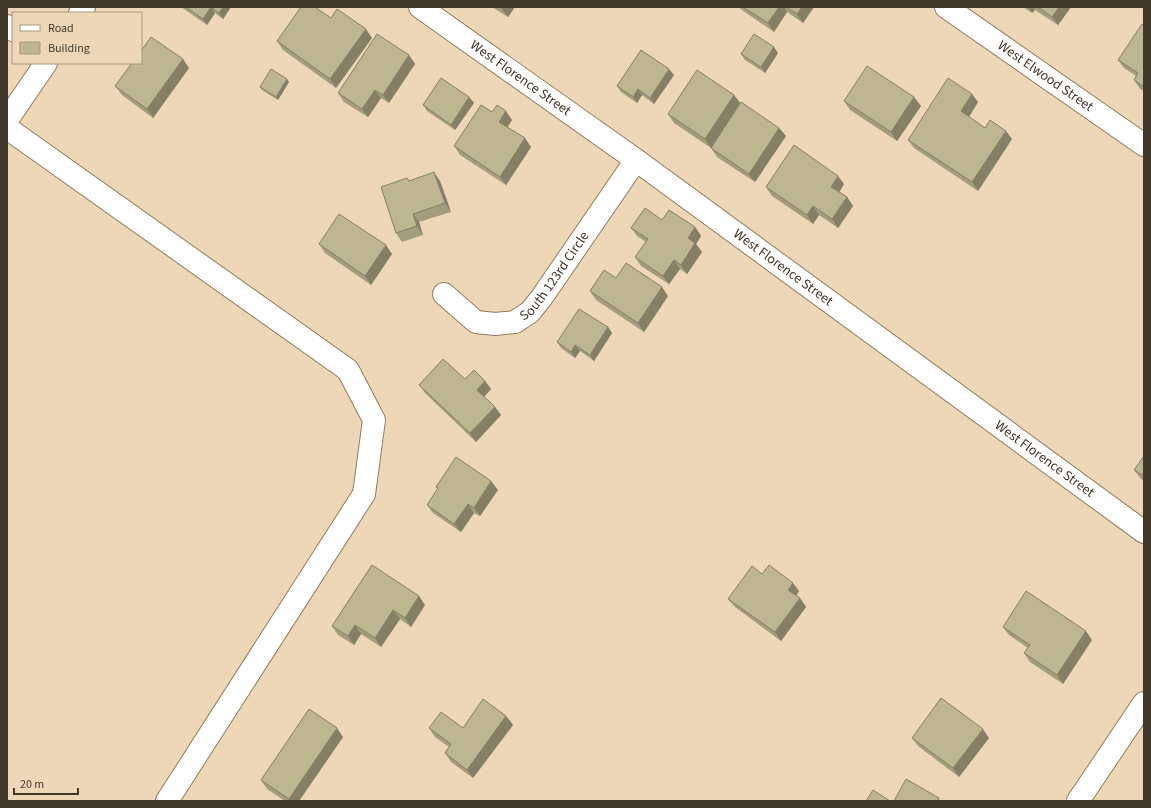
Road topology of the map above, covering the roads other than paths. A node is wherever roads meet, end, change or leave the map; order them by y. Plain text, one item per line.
1 (420, 7) edge
2 (946, 7) edge
3 (45, 64) edge
4 (7, 120) edge
5 (7, 128) edge
6 (1144, 145) edge
7 (636, 160) junction
8 (444, 294) dead end
9 (1144, 532) edge
10 (1144, 703) edge
11 (167, 801) edge
12 (1078, 801) edge

1 - 7 street, West Florence Street
2 - 6 street, West Elwood Street
3 - 4 street
5 - 11 street
7 - 8 street, South 123rd Circle
7 - 9 street, West Florence Street
10 - 12 street

